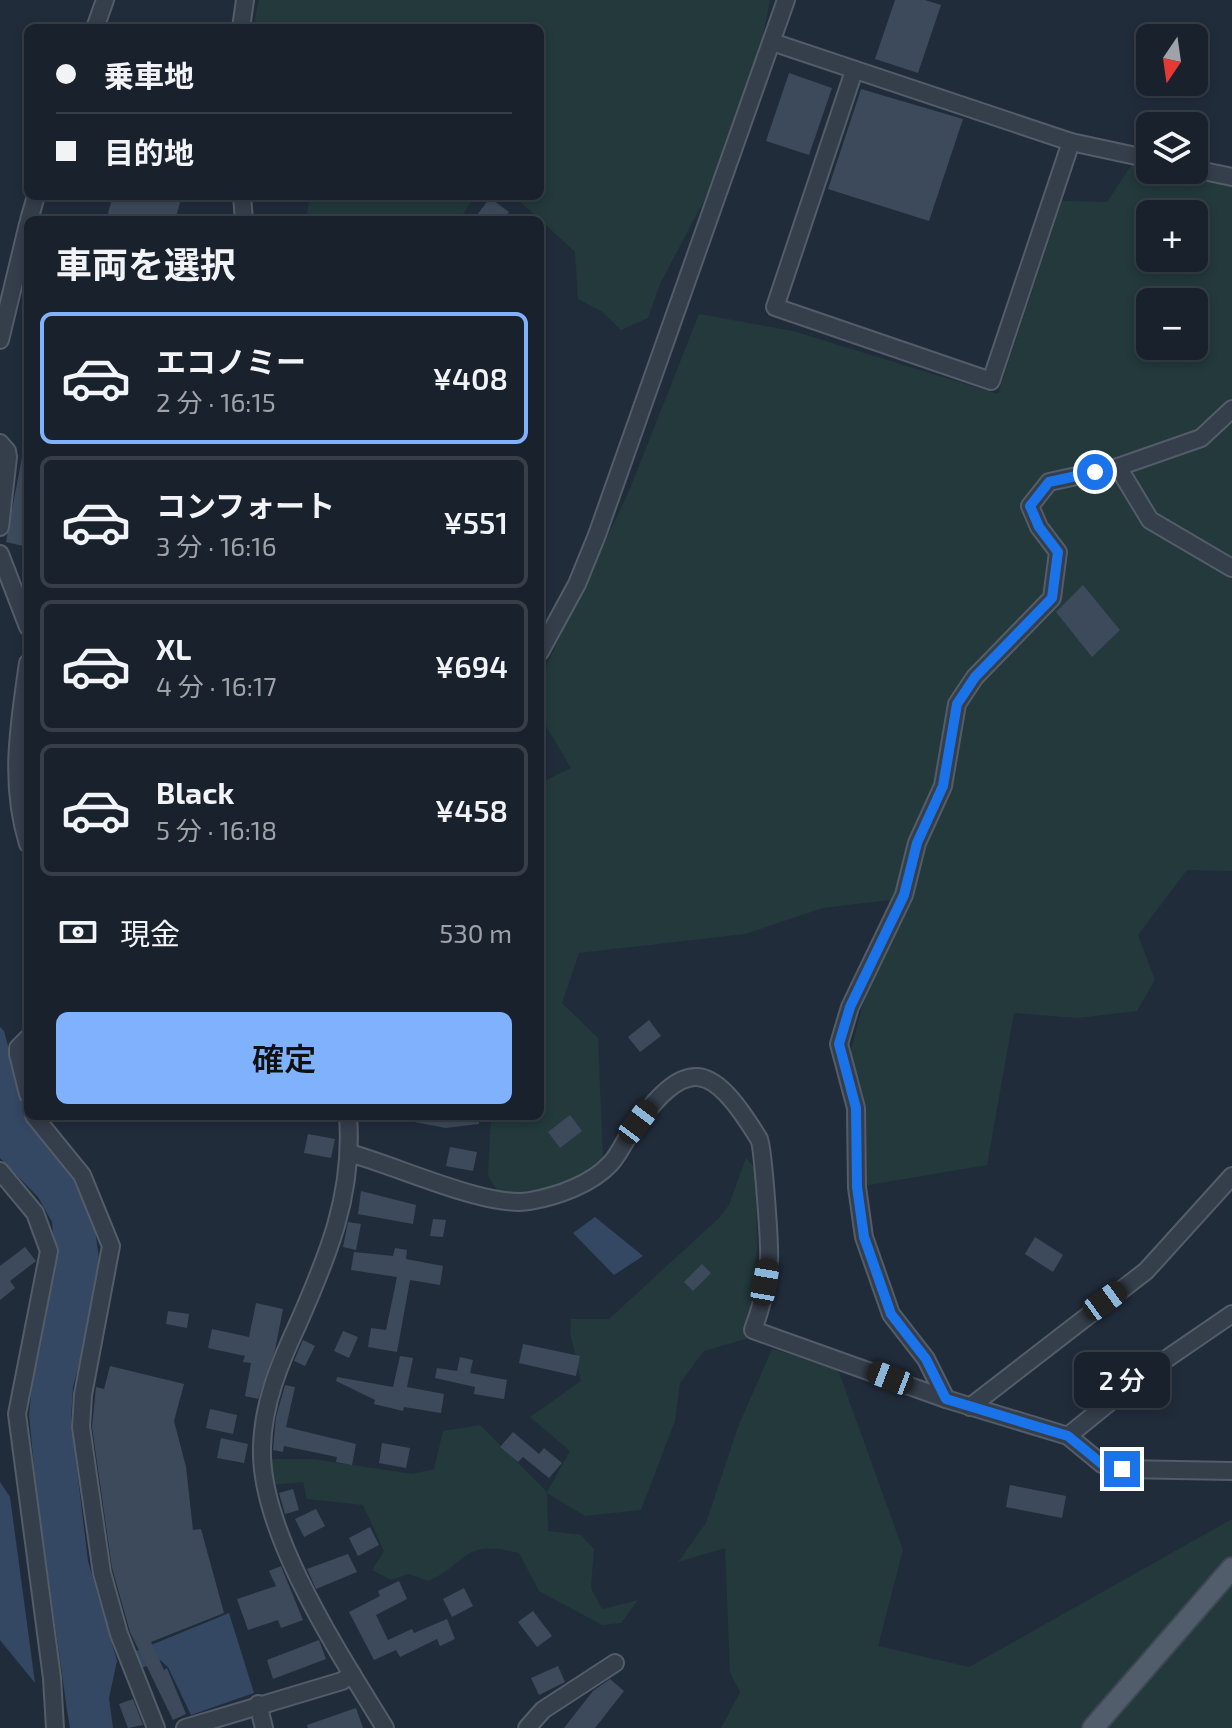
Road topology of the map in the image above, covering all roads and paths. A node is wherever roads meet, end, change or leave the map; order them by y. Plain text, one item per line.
1 (105, 0) edge
2 (245, 0) edge
3 (786, 0) edge
4 (96, 24) edge
5 (242, 24) edge
6 (772, 42) junction
7 (854, 71) junction
8 (1071, 142) junction
9 (1136, 156) edge
10 (1208, 172) edge
11 (1232, 177) edge
12 (24, 239) edge
13 (0, 340) edge
14 (1232, 409) edge
15 (0, 443) edge
16 (1118, 467) junction
17 (0, 527) edge
18 (0, 554) edge
19 (1232, 568) edge
20 (24, 617) edge
21 (544, 645) edge
22 (24, 695) edge
23 (24, 830) edge
24 (24, 1042) edge
25 (24, 1078) edge
26 (37, 1120) edge
27 (348, 1120) edge
28 (349, 1153) junction
29 (0, 1171) edge
30 (1232, 1176) edge
31 (1232, 1314) edge
32 (946, 1399) junction
33 (970, 1407) junction
34 (1068, 1436) junction
35 (1232, 1471) edge
36 (1232, 1568) edge
37 (615, 1663) dead end
38 (352, 1674) junction
39 (258, 1704) junction
40 (55, 1728) edge
41 (156, 1728) edge
42 (185, 1728) edge
43 (264, 1728) edge
44 (385, 1728) edge
45 (527, 1728) edge
46 (1093, 1728) edge

1 - 4 street
2 - 5 street
3 - 6 street
6 - 7 street
6 - 21 street
7 - 8 street
7 - 8 street
8 - 9 street
10 - 11 street
12 - 13 street
14 - 16 street
15 - 17 street
16 - 19 street
16 - 32 street
18 - 20 street
22 - 23 street
24 - 25 street
26 - 41 street
27 - 28 street
28 - 32 street
28 - 38 street
29 - 40 street
30 - 33 street
31 - 34 street
32 - 33 street
33 - 34 street
34 - 35 street
36 - 46 main road
37 - 45 street
38 - 39 street
38 - 44 street
39 - 42 street
39 - 43 street

